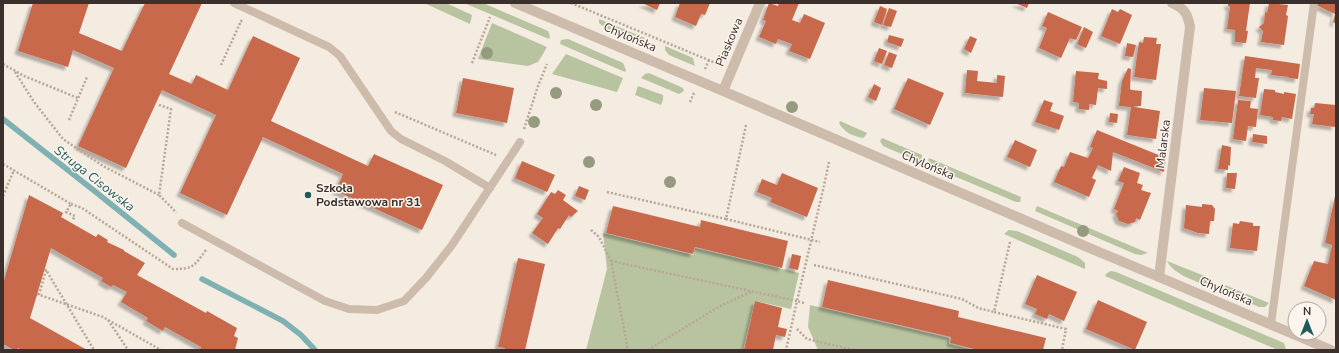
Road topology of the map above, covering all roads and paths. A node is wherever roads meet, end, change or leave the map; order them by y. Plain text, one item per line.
1 (234, 3) edge
2 (515, 3) edge
3 (571, 3) edge
4 (760, 3) edge
5 (1172, 3) edge
6 (1314, 3) edge
7 (490, 17) dead end
8 (247, 24) dead end
9 (472, 63) dead end
10 (3, 64) edge
11 (547, 64) dead end
12 (221, 65) dead end
13 (731, 70) junction
14 (15, 72) junction
15 (87, 77) dead end
16 (723, 91) junction
17 (78, 98) junction
18 (159, 105) dead end
19 (391, 109) dead end
20 (69, 120) dead end
21 (746, 125) dead end
22 (524, 131) dead end
23 (520, 142) dead end
24 (500, 157) dead end
25 (829, 162) dead end
26 (3, 164) edge
27 (14, 170) junction
28 (490, 188) junction
29 (606, 192) dead end
30 (3, 196) edge
31 (159, 196) junction
32 (71, 204) junction
33 (726, 219) junction
34 (72, 221) dead end
35 (182, 223) joint
36 (591, 230) dead end
37 (812, 240) junction
38 (213, 241) junction
39 (820, 242) dead end
40 (1010, 242) dead end
41 (611, 261) junction
42 (814, 265) dead end
43 (1159, 277) junction
44 (753, 291) junction
45 (797, 302) junction
46 (804, 303) dead end
47 (67, 304) junction
48 (994, 312) junction
49 (108, 319) junction
50 (1272, 324) junction
51 (798, 330) dead end
52 (94, 350) edge
53 (128, 350) edge
54 (161, 350) edge
55 (628, 350) edge
56 (648, 350) edge
57 (786, 350) edge
58 (854, 350) edge
59 (1062, 350) edge
60 (1331, 350) edge

1 - 28 lane
2 - 16 street, Chylońska
3 - 13 path
4 - 13 street, Piaskowa
5 - 43 street, Malarska
6 - 50 lane
7 - 9 path
8 - 12 path
10 - 14 path
11 - 22 path
13 - 16 street, Piaskowa
14 - 17 path
14 - 31 path
15 - 17 path
16 - 43 street, Chylońska
17 - 20 path
18 - 31 path
19 - 24 path
21 - 33 path
23 - 28 lane
25 - 37 path
26 - 27 path
27 - 30 path
27 - 32 path
28 - 38 lane
29 - 33 path
31 - 35 path
32 - 34 path
32 - 38 path
33 - 37 path
35 - 38 lane
36 - 41 path
37 - 39 path
37 - 45 path
40 - 48 path
41 - 44 path
41 - 55 path
42 - 48 path
43 - 50 street, Chylońska
44 - 45 path
44 - 56 path
45 - 46 path
45 - 57 path
47 - 47 path
47 - 49 path
47 - 52 path
48 - 59 path
49 - 53 path
49 - 54 path
50 - 60 street, Chylońska
51 - 58 path

